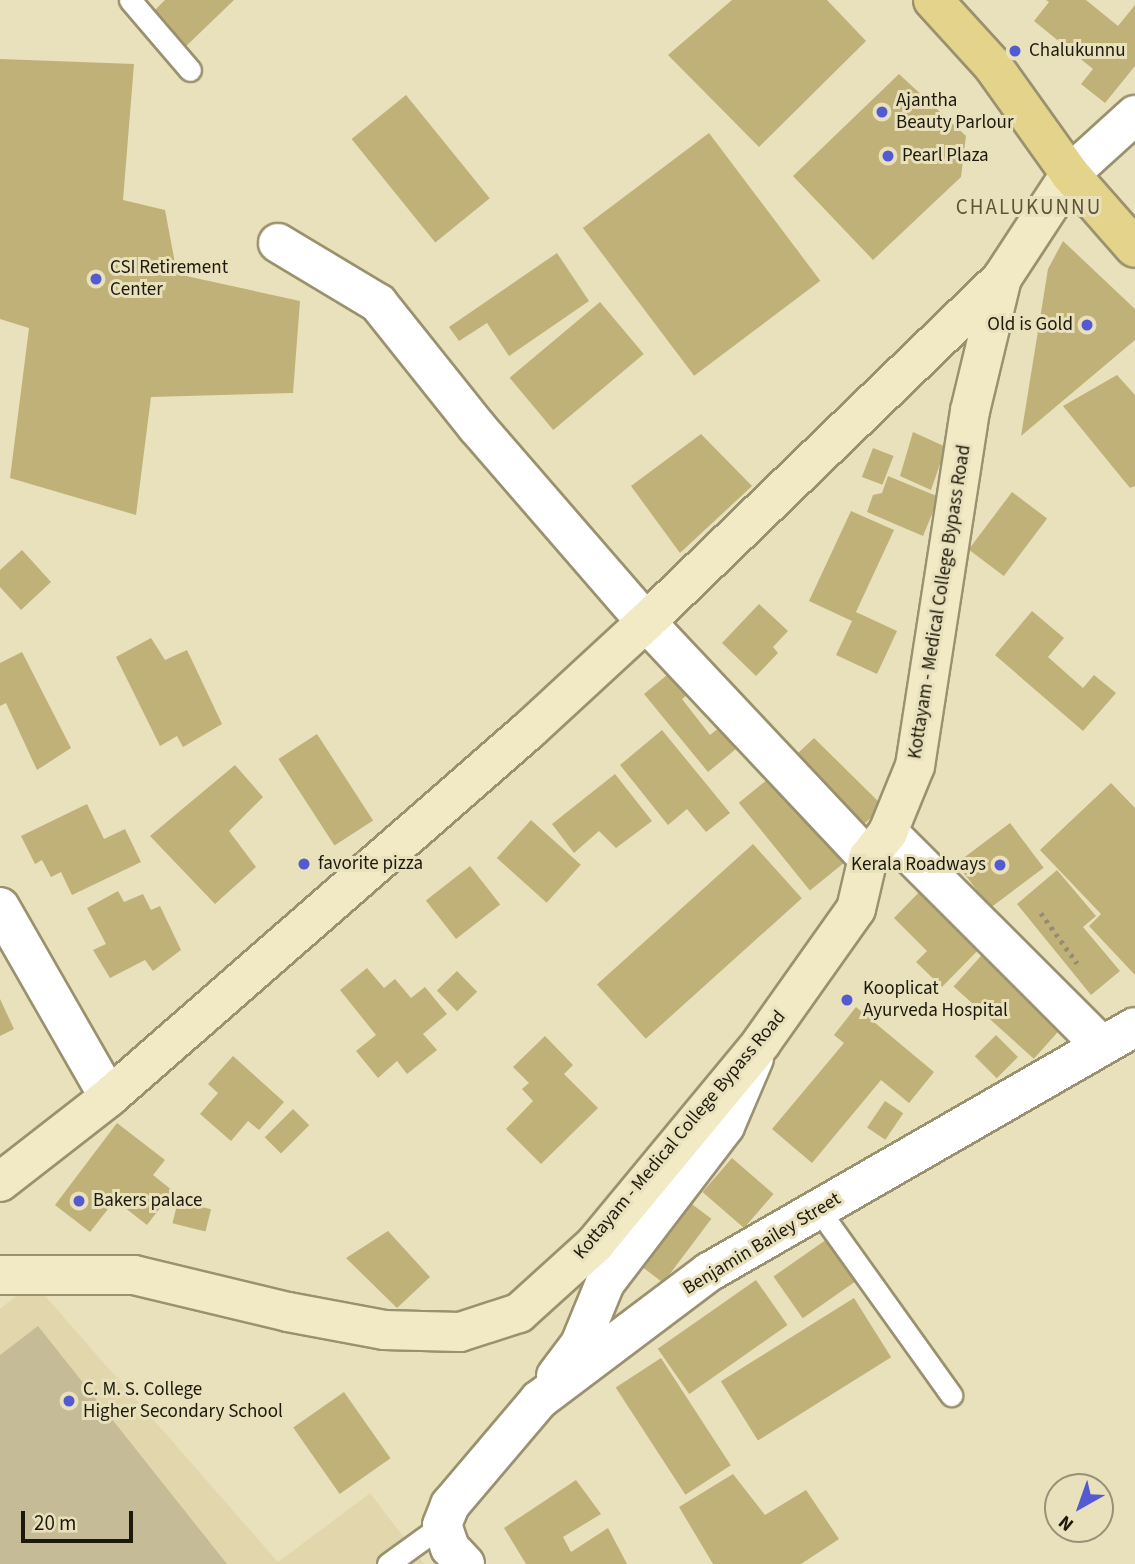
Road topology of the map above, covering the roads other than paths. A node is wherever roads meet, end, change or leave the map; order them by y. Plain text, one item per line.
1 (130, 0) edge
2 (933, 0) edge
3 (190, 70) dead end
4 (1135, 115) edge
5 (1070, 174) junction
6 (278, 243) dead end
7 (1135, 248) edge
8 (1002, 278) junction
9 (646, 622) junction
10 (878, 845) junction
11 (0, 907) edge
12 (1135, 1027) edge
13 (761, 1044) junction
14 (1101, 1045) junction
15 (109, 1097) junction
16 (0, 1182) edge
17 (818, 1209) junction
18 (0, 1275) edge
19 (951, 1395) dead end
20 (539, 1400) junction
21 (442, 1525) junction
22 (388, 1564) edge
23 (465, 1564) edge

1 - 3 lane
2 - 5 main road
4 - 5 street
5 - 7 main road
5 - 8 main road, Kottayam - Medical College Bypass Road
6 - 9 street
8 - 9 main road
8 - 10 main road, Kottayam - Medical College Bypass Road
9 - 10 street
9 - 15 main road
10 - 13 main road, Kottayam - Medical College Bypass Road
10 - 14 street
11 - 15 street
12 - 14 street, Benjamin Bailey Street
13 - 18 main road, Kottayam - Medical College Bypass Road
13 - 20 street
14 - 17 street, Benjamin Bailey Street
15 - 16 main road
17 - 19 lane
17 - 20 street, Benjamin Bailey Street
20 - 21 street, Benjamin Bailey Street
21 - 22 lane
21 - 23 street

